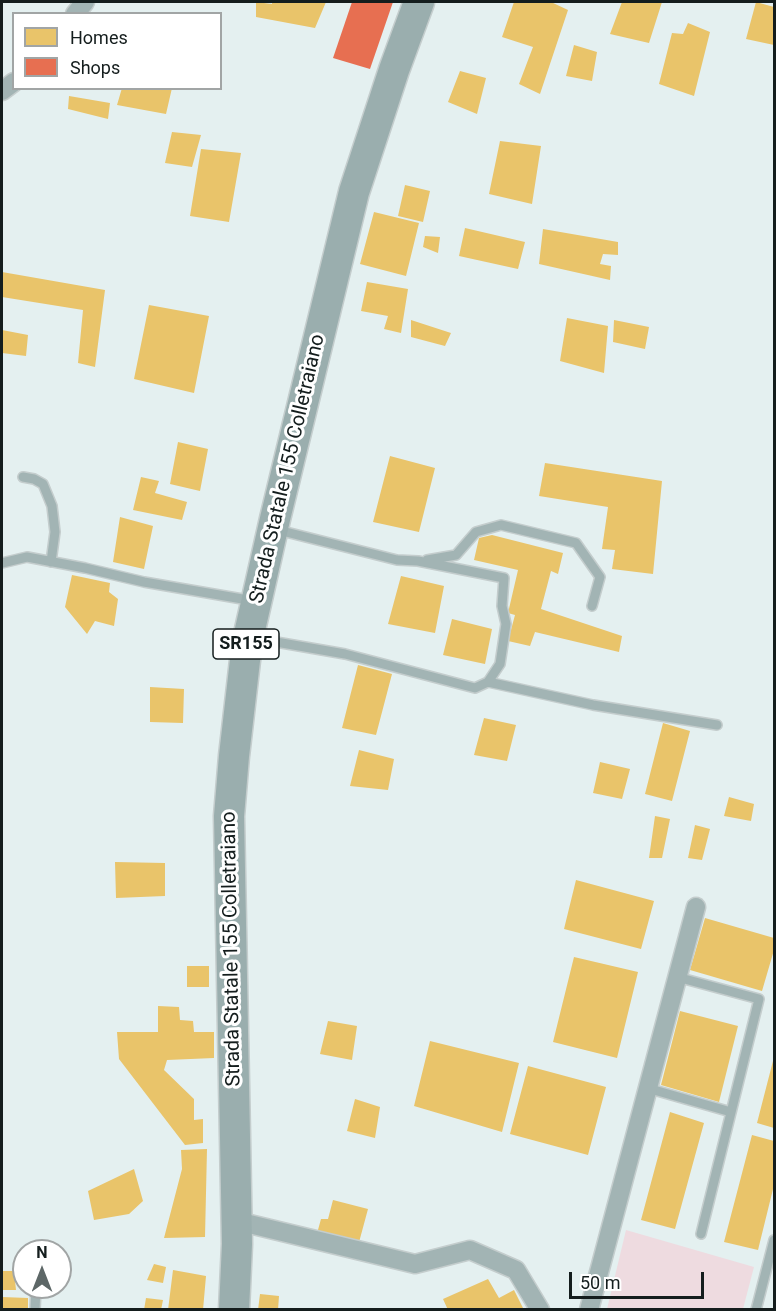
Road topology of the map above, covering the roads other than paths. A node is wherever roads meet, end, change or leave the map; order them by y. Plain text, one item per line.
1 (418, 2) edge
2 (23, 477) dead end
3 (273, 529) junction
4 (418, 561) junction
5 (51, 562) junction
6 (2, 563) edge
7 (256, 602) junction
8 (592, 606) dead end
9 (248, 637) junction
10 (488, 681) junction
11 (717, 725) dead end
12 (696, 907) dead end
13 (677, 977) junction
14 (647, 1088) junction
15 (731, 1112) junction
16 (237, 1221) junction
17 (700, 1234) dead end
18 (774, 1240) edge
19 (234, 1310) edge
20 (540, 1310) edge
21 (589, 1310) edge
22 (756, 1310) edge

1 - 3 main road, Strada Statale 155 Colletraiano / SR155
2 - 5 lane
3 - 4 lane
3 - 7 main road, Strada Statale 155 Colletraiano / SR155
4 - 8 lane
4 - 10 lane
5 - 6 lane
5 - 7 lane
7 - 9 main road, Strada Statale 155 Colletraiano / SR155
9 - 10 lane
9 - 16 main road, Strada Statale 155 Colletraiano / SR155
10 - 11 lane
12 - 13 street
13 - 14 street
13 - 15 lane
14 - 15 lane
14 - 21 street
15 - 17 lane
16 - 19 main road, Strada Statale 155 Colletraiano / SR155
16 - 20 street
18 - 22 lane

